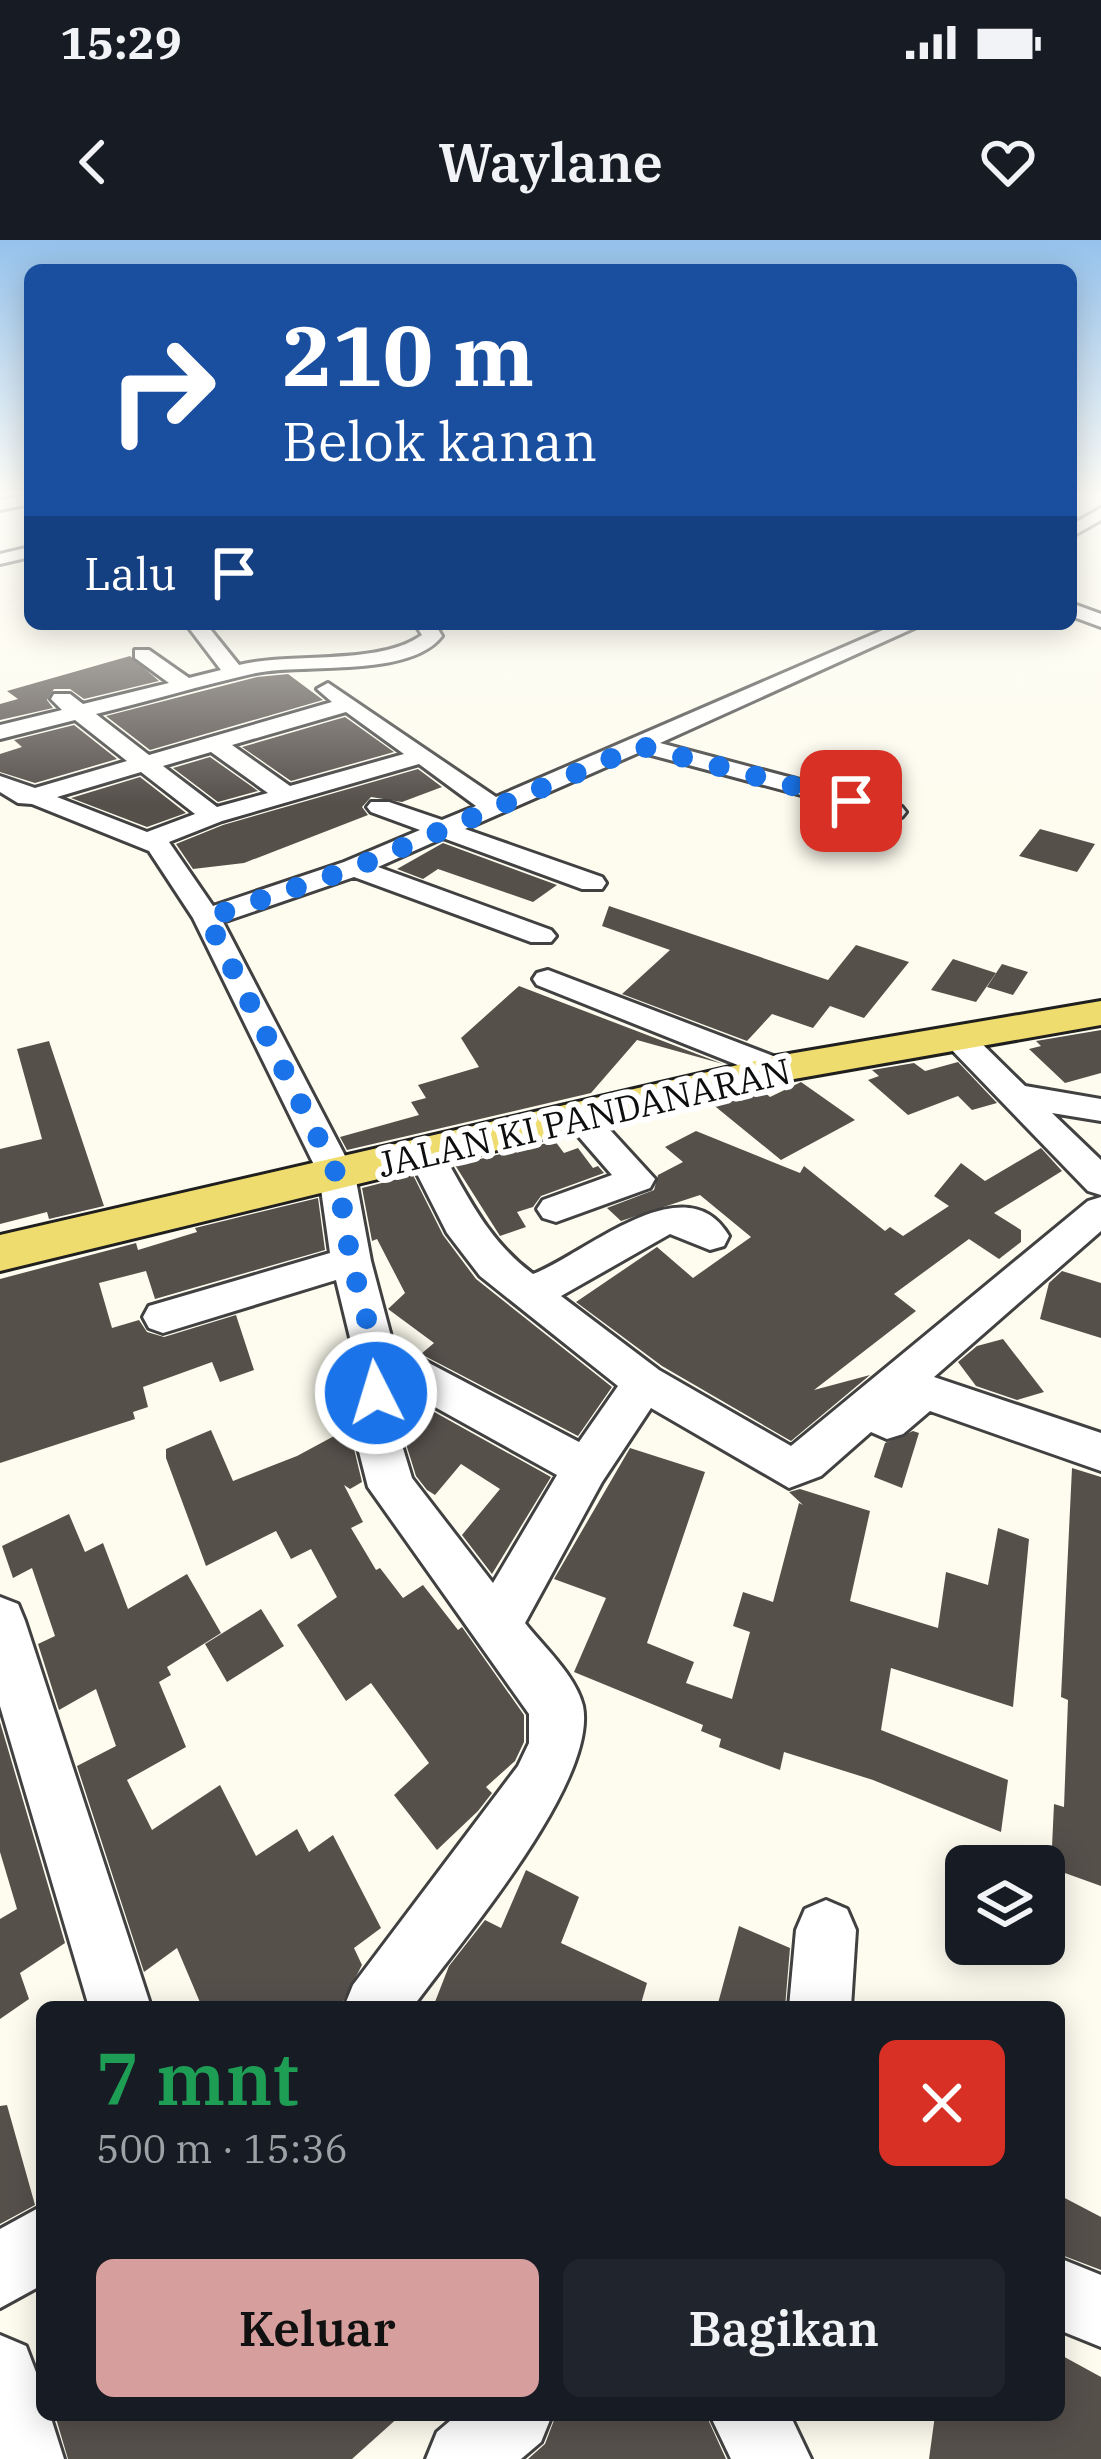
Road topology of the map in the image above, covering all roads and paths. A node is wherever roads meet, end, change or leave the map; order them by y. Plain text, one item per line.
1 (201, 630) edge
2 (428, 630) edge
3 (900, 630) edge
4 (142, 654) dead end
5 (294, 662) junction
6 (233, 672) junction
7 (183, 687) junction
8 (50, 690) dead end
9 (348, 704) junction
10 (78, 710) junction
11 (222, 727) junction
12 (0, 732) edge
13 (640, 746) junction
14 (422, 756) junction
15 (140, 762) junction
16 (14, 790) edge
17 (287, 795) junction
18 (380, 807) dead end
19 (494, 807) junction
20 (893, 812) dead end
21 (213, 816) junction
22 (438, 832) junction
23 (148, 841) junction
24 (354, 868) junction
25 (592, 883) dead end
26 (207, 918) junction
27 (541, 936) dead end
28 (548, 979) dead end
29 (1101, 1013) edge
30 (959, 1039) junction
31 (777, 1069) junction
32 (1020, 1096) junction
33 (1101, 1110) edge
34 (578, 1115) junction
35 (425, 1154) junction
36 (337, 1175) junction
37 (1101, 1182) edge
38 (556, 1209) dead end
39 (1101, 1210) edge
40 (710, 1236) dead end
41 (0, 1253) edge
42 (351, 1261) junction
43 (526, 1293) junction
44 (163, 1317) dead end
45 (376, 1354) junction
46 (644, 1382) junction
47 (670, 1434) dead end
48 (1101, 1452) edge
49 (586, 1468) junction
50 (495, 1627) junction
51 (3, 1648) edge
52 (826, 1930) dead end
53 (118, 2001) edge
54 (379, 2001) edge
55 (820, 2001) edge
56 (36, 2246) edge
57 (0, 2273) edge
58 (1065, 2296) edge
59 (1101, 2311) edge
60 (0, 2372) edge
61 (507, 2421) edge
62 (752, 2421) edge
63 (785, 2421) edge
64 (26, 2459) edge
65 (464, 2459) edge
66 (777, 2459) edge

1 - 6 street
2 - 5 street
3 - 13 street
4 - 7 street
5 - 6 street
5 - 9 street
6 - 7 street
7 - 10 street
7 - 11 street
8 - 10 street
9 - 11 street
9 - 14 street
10 - 12 street
10 - 15 street
11 - 15 street
11 - 17 street
13 - 19 street
13 - 20 street
14 - 17 street
14 - 19 street
15 - 16 street
15 - 21 street
16 - 23 street
17 - 21 street
18 - 22 street
19 - 22 street
21 - 23 street
22 - 24 street
22 - 25 street
23 - 26 street
24 - 26 street
24 - 27 street
26 - 36 street
28 - 31 street
29 - 30 main road, JALAN KI PANDANARAN
30 - 31 main road, JALAN KI PANDANARAN
30 - 32 street
31 - 34 main road, JALAN KI PANDANARAN
32 - 33 street
32 - 37 street
34 - 35 main road, JALAN KI PANDANARAN
34 - 38 street
35 - 36 main road, JALAN KI PANDANARAN
35 - 43 street
36 - 41 main road, JALAN KI PANDANARAN
36 - 42 street
39 - 46 street
40 - 43 street
42 - 44 street
42 - 45 street
43 - 46 street
45 - 49 street
45 - 50 street
46 - 49 street
47 - 48 street
49 - 50 street
50 - 54 street
51 - 53 street
52 - 55 street
56 - 57 street
58 - 59 street
60 - 64 street
61 - 65 street
62 - 66 street
63 - 66 street

